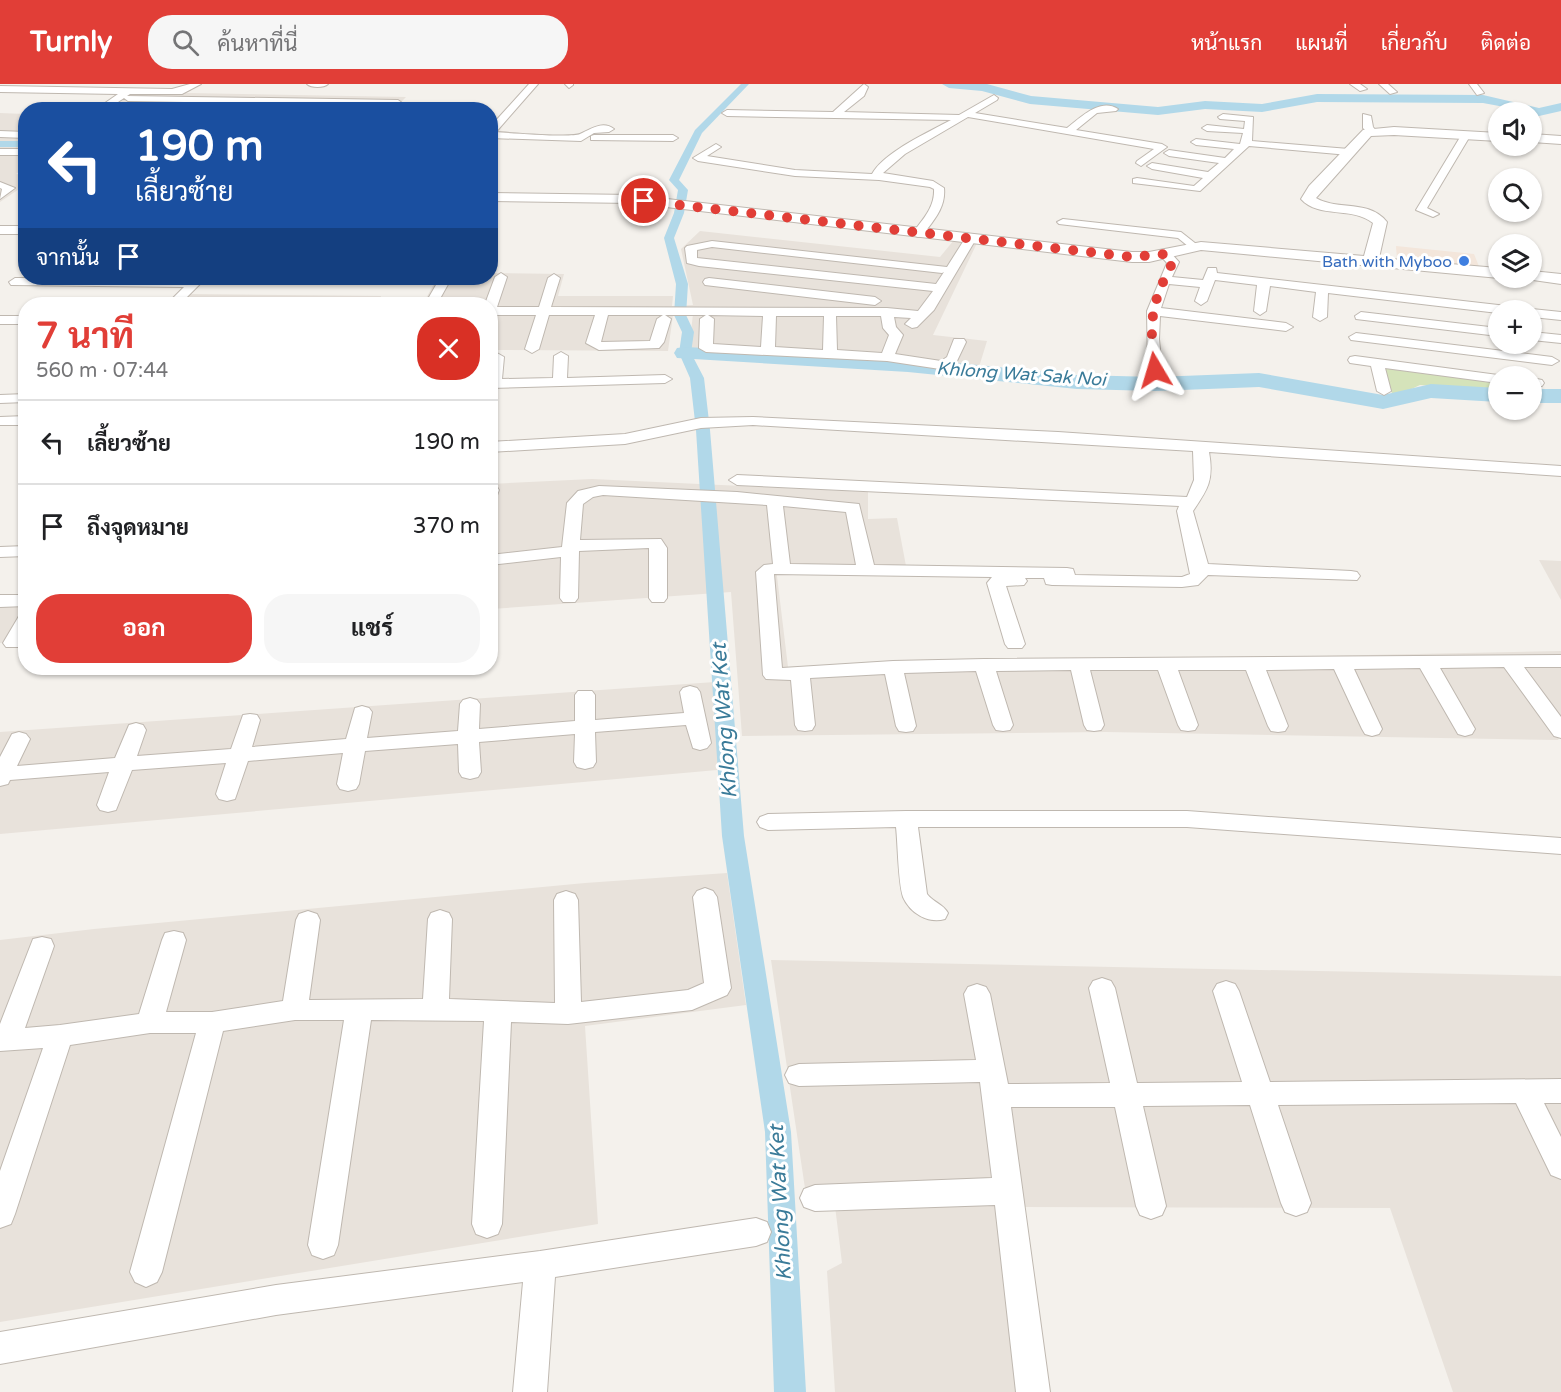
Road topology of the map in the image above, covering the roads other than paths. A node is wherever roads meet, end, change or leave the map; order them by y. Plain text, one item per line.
1 (197, 84) edge
2 (311, 84) edge
3 (324, 84) edge
4 (534, 84) edge
5 (1354, 84) edge
6 (1383, 84) edge
7 (1473, 84) edge
8 (864, 87) dead end
9 (0, 89) edge
10 (1363, 89) dead end
11 (1393, 92) dead end
12 (1480, 93) dead end
13 (128, 95) junction
14 (210, 98) junction
15 (994, 98) dead end
16 (161, 99) junction
17 (114, 102) edge
18 (156, 102) edge
19 (206, 102) edge
20 (348, 102) edge
21 (846, 108) junction
22 (1113, 109) dead end
23 (727, 113) dead end
24 (835, 115) junction
25 (854, 115) junction
26 (962, 116) junction
27 (1366, 116) dead end
28 (1222, 117) dead end
29 (498, 125) edge
30 (1207, 128) dead end
31 (609, 129) dead end
32 (1068, 132) junction
33 (1372, 132) junction
34 (0, 134) edge
35 (498, 134) edge
36 (13, 135) junction
37 (18, 135) edge
38 (1465, 136) junction
39 (584, 137) junction
40 (1488, 137) edge
41 (673, 138) dead end
42 (1542, 139) edge
43 (1561, 140) edge
44 (0, 141) edge
45 (1246, 141) junction
46 (1196, 142) dead end
47 (716, 147) dead end
48 (0, 152) edge
49 (1349, 152) junction
50 (18, 153) edge
51 (1169, 153) dead end
52 (1227, 161) junction
53 (1212, 176) junction
54 (880, 177) junction
55 (1137, 181) dead end
56 (0, 185) edge
57 (0, 196) edge
58 (498, 197) edge
59 (1433, 214) dead end
60 (1064, 222) dead end
61 (0, 230) edge
62 (18, 230) edge
63 (918, 234) junction
64 (965, 239) junction
65 (1194, 247) junction
66 (1165, 254) junction
67 (1371, 260) junction
68 (946, 267) junction
69 (1488, 272) edge
70 (15, 275) dead end
71 (18, 275) edge
72 (1167, 276) junction
73 (1210, 276) junction
74 (501, 277) dead end
75 (1542, 277) edge
76 (554, 278) dead end
77 (1561, 279) edge
78 (709, 282) dead end
79 (1264, 282) junction
80 (192, 285) edge
81 (936, 285) junction
82 (1322, 289) junction
83 (180, 297) edge
84 (494, 297) edge
85 (1201, 301) dead end
86 (1437, 303) junction
87 (1488, 308) edge
88 (921, 309) junction
89 (498, 310) edge
90 (544, 311) junction
91 (1152, 311) junction
92 (1260, 311) dead end
93 (602, 312) junction
94 (887, 312) junction
95 (770, 313) junction
96 (830, 313) junction
97 (1542, 314) edge
98 (667, 316) junction
99 (705, 316) junction
100 (1361, 316) dead end
101 (1561, 316) edge
102 (1320, 317) dead end
103 (0, 320) edge
104 (18, 320) edge
105 (1438, 325) junction
106 (1286, 327) dead end
107 (1488, 331) edge
108 (896, 335) junction
109 (1356, 337) dead end
110 (1542, 337) edge
111 (1561, 339) edge
112 (959, 342) dead end
113 (1439, 347) junction
114 (532, 349) dead end
115 (768, 351) junction
116 (626, 354) dead end
117 (830, 354) junction
118 (561, 356) dead end
119 (887, 357) junction
120 (1355, 360) dead end
121 (1552, 361) dead end
122 (1377, 364) junction
123 (1155, 370) dead end
124 (1443, 372) junction
125 (1488, 378) edge
126 (664, 379) dead end
127 (626, 380) junction
128 (560, 382) junction
129 (498, 384) edge
130 (1384, 391) dead end
131 (18, 420) edge
132 (0, 421) edge
133 (498, 447) edge
134 (1200, 447) junction
135 (1561, 471) edge
136 (737, 489) junction
137 (1191, 502) junction
138 (775, 505) dead end
139 (570, 548) junction
140 (18, 551) edge
141 (0, 552) edge
142 (498, 559) edge
143 (782, 568) junction
144 (1200, 569) junction
145 (866, 571) junction
146 (1067, 573) dead end
147 (1351, 576) dead end
148 (568, 598) dead end
149 (658, 598) dead end
150 (18, 601) edge
151 (0, 602) edge
152 (18, 634) edge
153 (13, 643) dead end
154 (1015, 644) dead end
155 (1509, 661) junction
156 (1561, 661) edge
157 (1427, 663) junction
158 (1079, 664) junction
159 (1166, 664) junction
160 (1254, 664) junction
161 (1342, 664) junction
162 (984, 665) junction
163 (893, 666) junction
164 (800, 672) junction
165 (690, 692) dead end
166 (585, 695) dead end
167 (470, 704) dead end
168 (362, 712) dead end
169 (695, 718) junction
170 (250, 720) dead end
171 (805, 725) dead end
172 (1003, 725) dead end
173 (1094, 725) dead end
174 (1188, 725) dead end
175 (906, 726) dead end
176 (1278, 726) dead end
177 (584, 727) junction
178 (1372, 729) dead end
179 (1465, 729) dead end
180 (136, 730) dead end
181 (1561, 731) edge
182 (468, 736) junction
183 (18, 740) dead end
184 (700, 743) dead end
185 (355, 746) junction
186 (239, 754) junction
187 (585, 762) dead end
188 (122, 764) junction
189 (470, 772) dead end
190 (1, 776) edge
191 (348, 784) dead end
192 (227, 794) dead end
193 (108, 805) dead end
194 (906, 819) junction
195 (768, 822) dead end
196 (1561, 846) edge
197 (705, 897) dead end
198 (566, 900) dead end
199 (936, 913) dead end
200 (308, 920) dead end
201 (440, 920) dead end
202 (174, 940) dead end
203 (42, 946) dead end
204 (1102, 988) dead end
205 (1226, 991) dead end
206 (977, 994) dead end
207 (295, 1010) junction
208 (435, 1010) junction
209 (359, 1011) junction
210 (498, 1013) junction
211 (568, 1014) junction
212 (212, 1022) junction
213 (150, 1023) junction
214 (60, 1036) junction
215 (4, 1039) edge
216 (799, 1075) dead end
217 (994, 1084) junction
218 (1524, 1091) junction
219 (1561, 1091) edge
220 (1260, 1092) junction
221 (1127, 1093) junction
222 (1561, 1166) edge
223 (1008, 1191) junction
224 (815, 1198) dead end
225 (1296, 1203) dead end
226 (1151, 1206) dead end
227 (0, 1214) edge
228 (487, 1224) dead end
229 (756, 1232) dead end
230 (323, 1245) dead end
231 (540, 1264) junction
232 (146, 1272) dead end
233 (0, 1348) edge
234 (530, 1392) edge
235 (1033, 1392) edge

1 - 13 street
2 - 3 street
4 - 29 street
5 - 10 street
6 - 11 street
7 - 12 street
8 - 21 street
9 - 13 street
13 - 16 street
13 - 17 street
14 - 16 street
14 - 19 street
14 - 20 street
15 - 26 street
16 - 18 street
21 - 24 street
21 - 25 street
22 - 32 street
23 - 24 street
24 - 25 street
25 - 26 street
26 - 32 street
26 - 54 street
27 - 33 street
28 - 45 street
30 - 45 street
31 - 39 street
32 - 53 street
33 - 38 street
33 - 49 street
34 - 36 street
35 - 39 street
36 - 37 street
36 - 44 street
38 - 40 street
38 - 59 street
39 - 41 street
42 - 43 street
45 - 46 street
45 - 49 street
45 - 52 street
47 - 54 street
48 - 50 street
49 - 67 street
51 - 52 street
52 - 53 street
53 - 55 street
54 - 63 street
56 - 57 street
58 - 63 street
60 - 65 street
61 - 62 street
63 - 64 street
64 - 66 street
64 - 68 street
65 - 66 street
65 - 67 street
66 - 72 street
67 - 69 street
68 - 81 street
68 - 81 street
70 - 71 street
72 - 73 street
72 - 91 street
73 - 79 street
73 - 85 street
74 - 84 street
75 - 77 street
76 - 90 street
78 - 88 street
79 - 82 street
79 - 92 street
80 - 83 street
81 - 88 street
82 - 86 street
82 - 102 street
86 - 87 street
86 - 105 street
88 - 94 street
88 - 108 street
89 - 90 street
90 - 93 street
90 - 114 street
91 - 106 street
91 - 123 street
93 - 98 street
93 - 98 street
94 - 96 street
94 - 108 street
95 - 96 street
95 - 99 street
95 - 115 street
96 - 117 street
97 - 101 street
98 - 99 street
99 - 115 street
100 - 105 street
103 - 104 street
105 - 107 street
105 - 113 street
108 - 119 street
109 - 113 street
110 - 111 street
112 - 119 street
113 - 121 street
113 - 124 street
115 - 117 street
116 - 127 street
117 - 119 street
118 - 128 street
120 - 122 street
122 - 124 street
122 - 130 street
124 - 125 street
126 - 127 street
127 - 128 street
128 - 129 street
131 - 132 street
133 - 134 street
134 - 135 street
134 - 137 street
136 - 137 street
136 - 139 street
136 - 145 street
137 - 144 street
138 - 143 street
139 - 142 street
139 - 148 street
139 - 149 street
140 - 141 street
143 - 145 street
143 - 164 street
144 - 147 street
144 - 154 street
145 - 146 street
150 - 151 street
152 - 153 street
155 - 156 street
155 - 157 street
155 - 181 street
157 - 161 street
157 - 179 street
158 - 159 street
158 - 162 street
158 - 173 street
159 - 160 street
159 - 174 street
160 - 161 street
160 - 176 street
161 - 178 street
162 - 163 street
162 - 172 street
163 - 164 street
163 - 175 street
164 - 171 street
165 - 169 street
166 - 177 street
167 - 182 street
168 - 185 street
169 - 177 street
169 - 184 street
170 - 186 street
177 - 182 street
177 - 187 street
180 - 188 street
182 - 185 street
182 - 189 street
183 - 190 street
185 - 186 street
185 - 191 street
186 - 188 street
186 - 192 street
188 - 190 street
188 - 193 street
194 - 195 street
194 - 196 street
194 - 199 street
197 - 211 street
198 - 211 street
200 - 207 street
201 - 208 street
202 - 213 street
203 - 215 street
204 - 221 street
205 - 220 street
206 - 217 street
207 - 209 street
207 - 212 street
208 - 209 street
208 - 210 street
209 - 230 street
210 - 211 street
210 - 228 street
212 - 213 street
212 - 232 street
213 - 214 street
214 - 215 street
214 - 227 street
216 - 217 street
217 - 221 street
217 - 223 street
218 - 219 street
218 - 220 street
218 - 222 street
220 - 221 street
220 - 225 street
221 - 226 street
223 - 224 street
223 - 235 street
229 - 231 street
231 - 233 street
231 - 234 street

